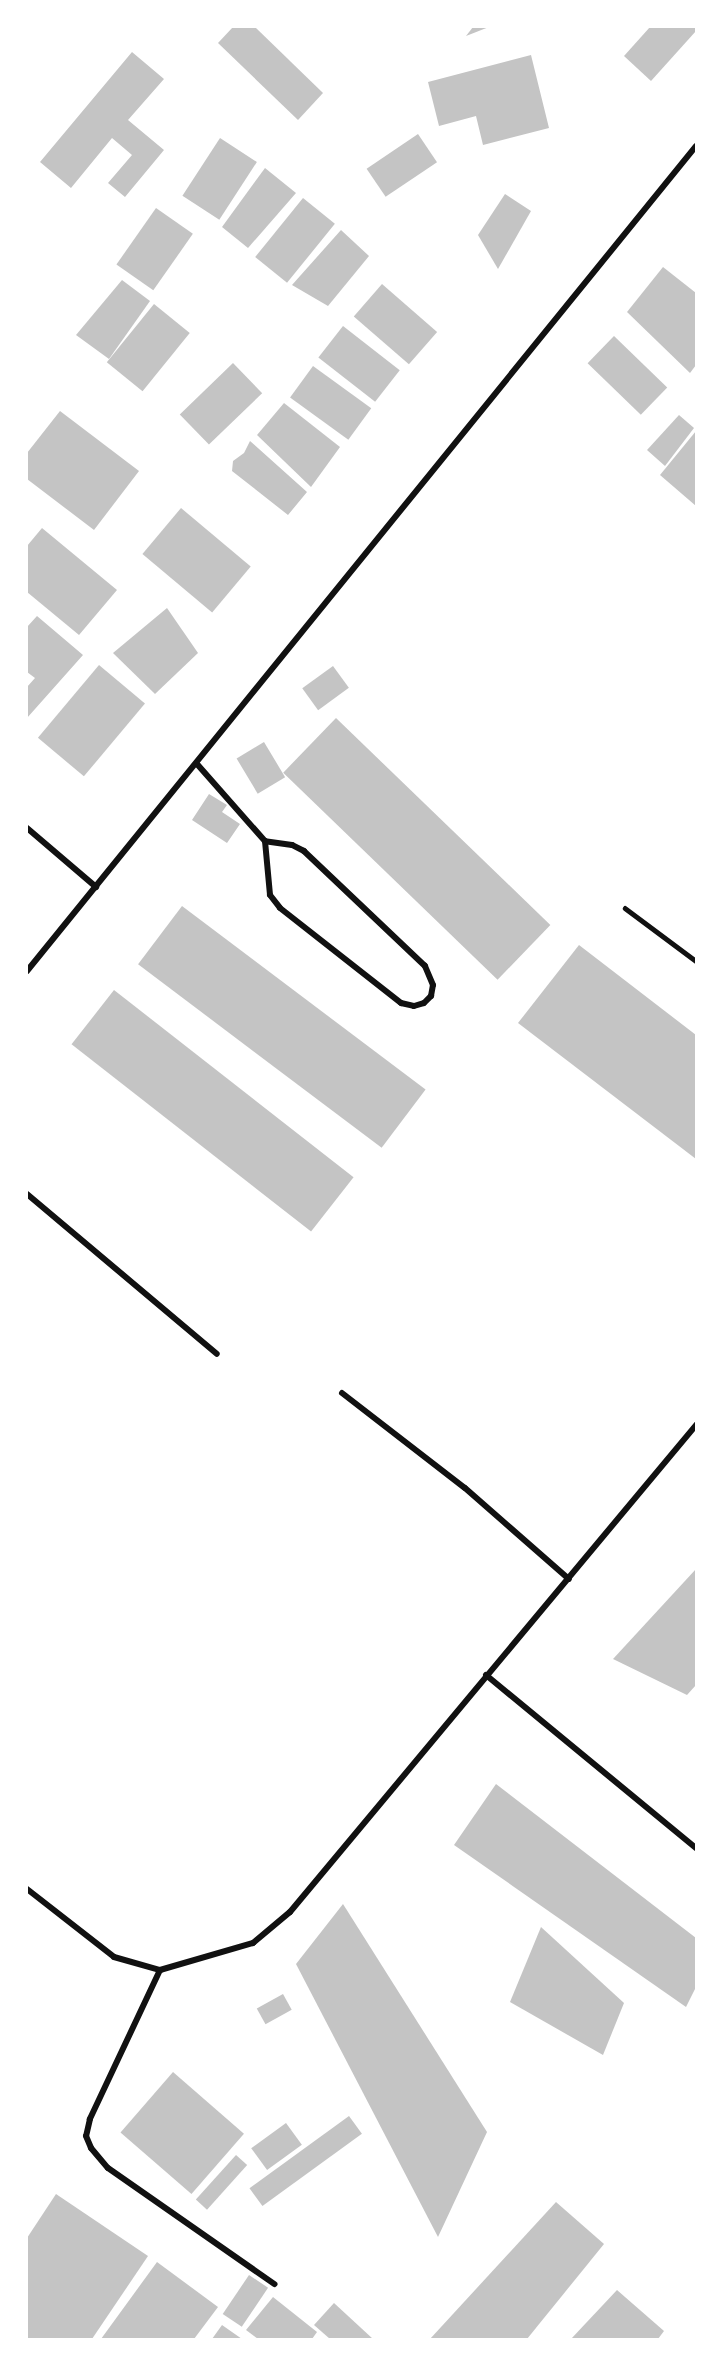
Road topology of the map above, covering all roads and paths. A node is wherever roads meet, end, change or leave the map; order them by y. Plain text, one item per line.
1 (696, 146) edge
2 (197, 764) junction
3 (27, 828) edge
4 (265, 841) junction
5 (96, 887) junction
6 (625, 908) dead end
7 (696, 961) edge
8 (27, 971) edge
9 (27, 1194) edge
10 (218, 1354) dead end
11 (342, 1394) dead end
12 (696, 1425) edge
13 (569, 1579) junction
14 (486, 1675) junction
15 (696, 1848) edge
16 (27, 1889) edge
17 (160, 1970) junction
18 (274, 2284) dead end

1 - 2 street
2 - 4 street
2 - 5 street
3 - 5 street
4 - 4 street
5 - 8 street
6 - 7 lane
9 - 10 street
11 - 13 street
12 - 13 street
13 - 14 street
14 - 15 street
14 - 17 street
16 - 17 street
17 - 18 street

